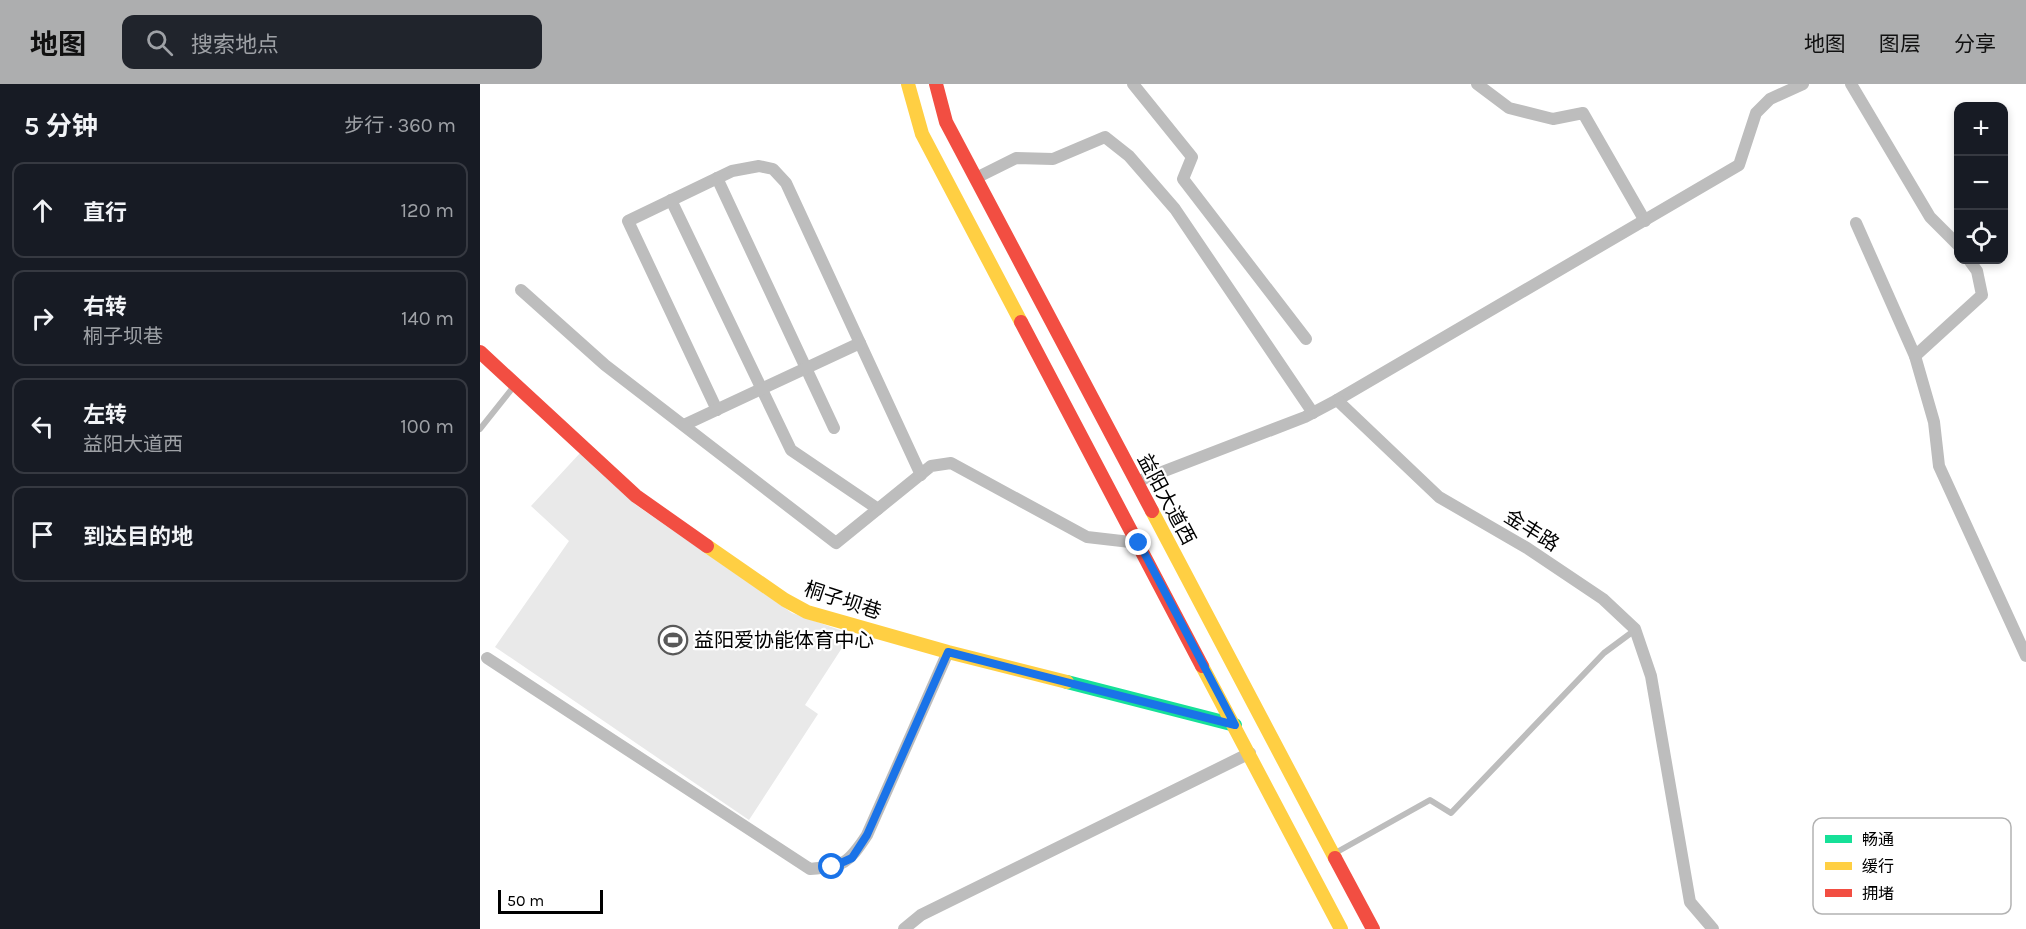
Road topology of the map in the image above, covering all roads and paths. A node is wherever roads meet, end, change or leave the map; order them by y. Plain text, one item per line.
1 (908, 84) edge
2 (936, 84) edge
3 (1133, 84) edge
4 (1477, 84) edge
5 (1803, 84) edge
6 (1851, 84) edge
7 (717, 178) junction
8 (976, 178) junction
9 (671, 200) junction
10 (1645, 222) junction
11 (1856, 223) dead end
12 (1954, 240) edge
13 (1972, 264) edge
14 (521, 290) dead end
15 (1306, 339) dead end
16 (860, 343) junction
17 (480, 352) edge
18 (1915, 356) junction
19 (806, 368) junction
20 (515, 385) junction
21 (762, 389) junction
22 (1337, 400) junction
23 (717, 410) junction
24 (1313, 413) junction
25 (684, 424) junction
26 (834, 428) dead end
27 (480, 429) edge
28 (921, 475) junction
29 (1136, 482) junction
30 (878, 508) junction
31 (1139, 543) junction
32 (1635, 629) junction
33 (948, 652) junction
34 (2026, 656) edge
35 (487, 658) dead end
36 (1235, 725) junction
37 (1250, 753) junction
38 (1333, 854) junction
39 (904, 929) edge
40 (1341, 929) edge
41 (1373, 929) edge
42 (1713, 929) edge

1 - 31 main road
2 - 8 main road, 益阳大道西
3 - 15 street
4 - 10 street
5 - 10 street
6 - 12 street
7 - 9 street
7 - 16 street
7 - 19 street
8 - 24 street
8 - 29 main road, 益阳大道西
9 - 21 street
9 - 23 street
10 - 22 street
11 - 18 street
13 - 18 street
14 - 25 street
16 - 19 street
16 - 28 street
17 - 20 main road, 桐子坝巷
18 - 34 street
19 - 21 street
19 - 26 street
20 - 27 lane
20 - 33 main road, 桐子坝巷
21 - 23 street
21 - 30 street
22 - 24 street
22 - 32 street, 金丰路
23 - 25 street
24 - 29 street
25 - 30 street
28 - 30 street
28 - 31 street
29 - 38 main road, 益阳大道西
31 - 36 main road
32 - 38 lane
32 - 42 street, 金丰路
33 - 35 street
33 - 36 main road, 桐子坝巷
36 - 37 main road
37 - 39 street
37 - 40 main road
38 - 41 main road, 益阳大道西

